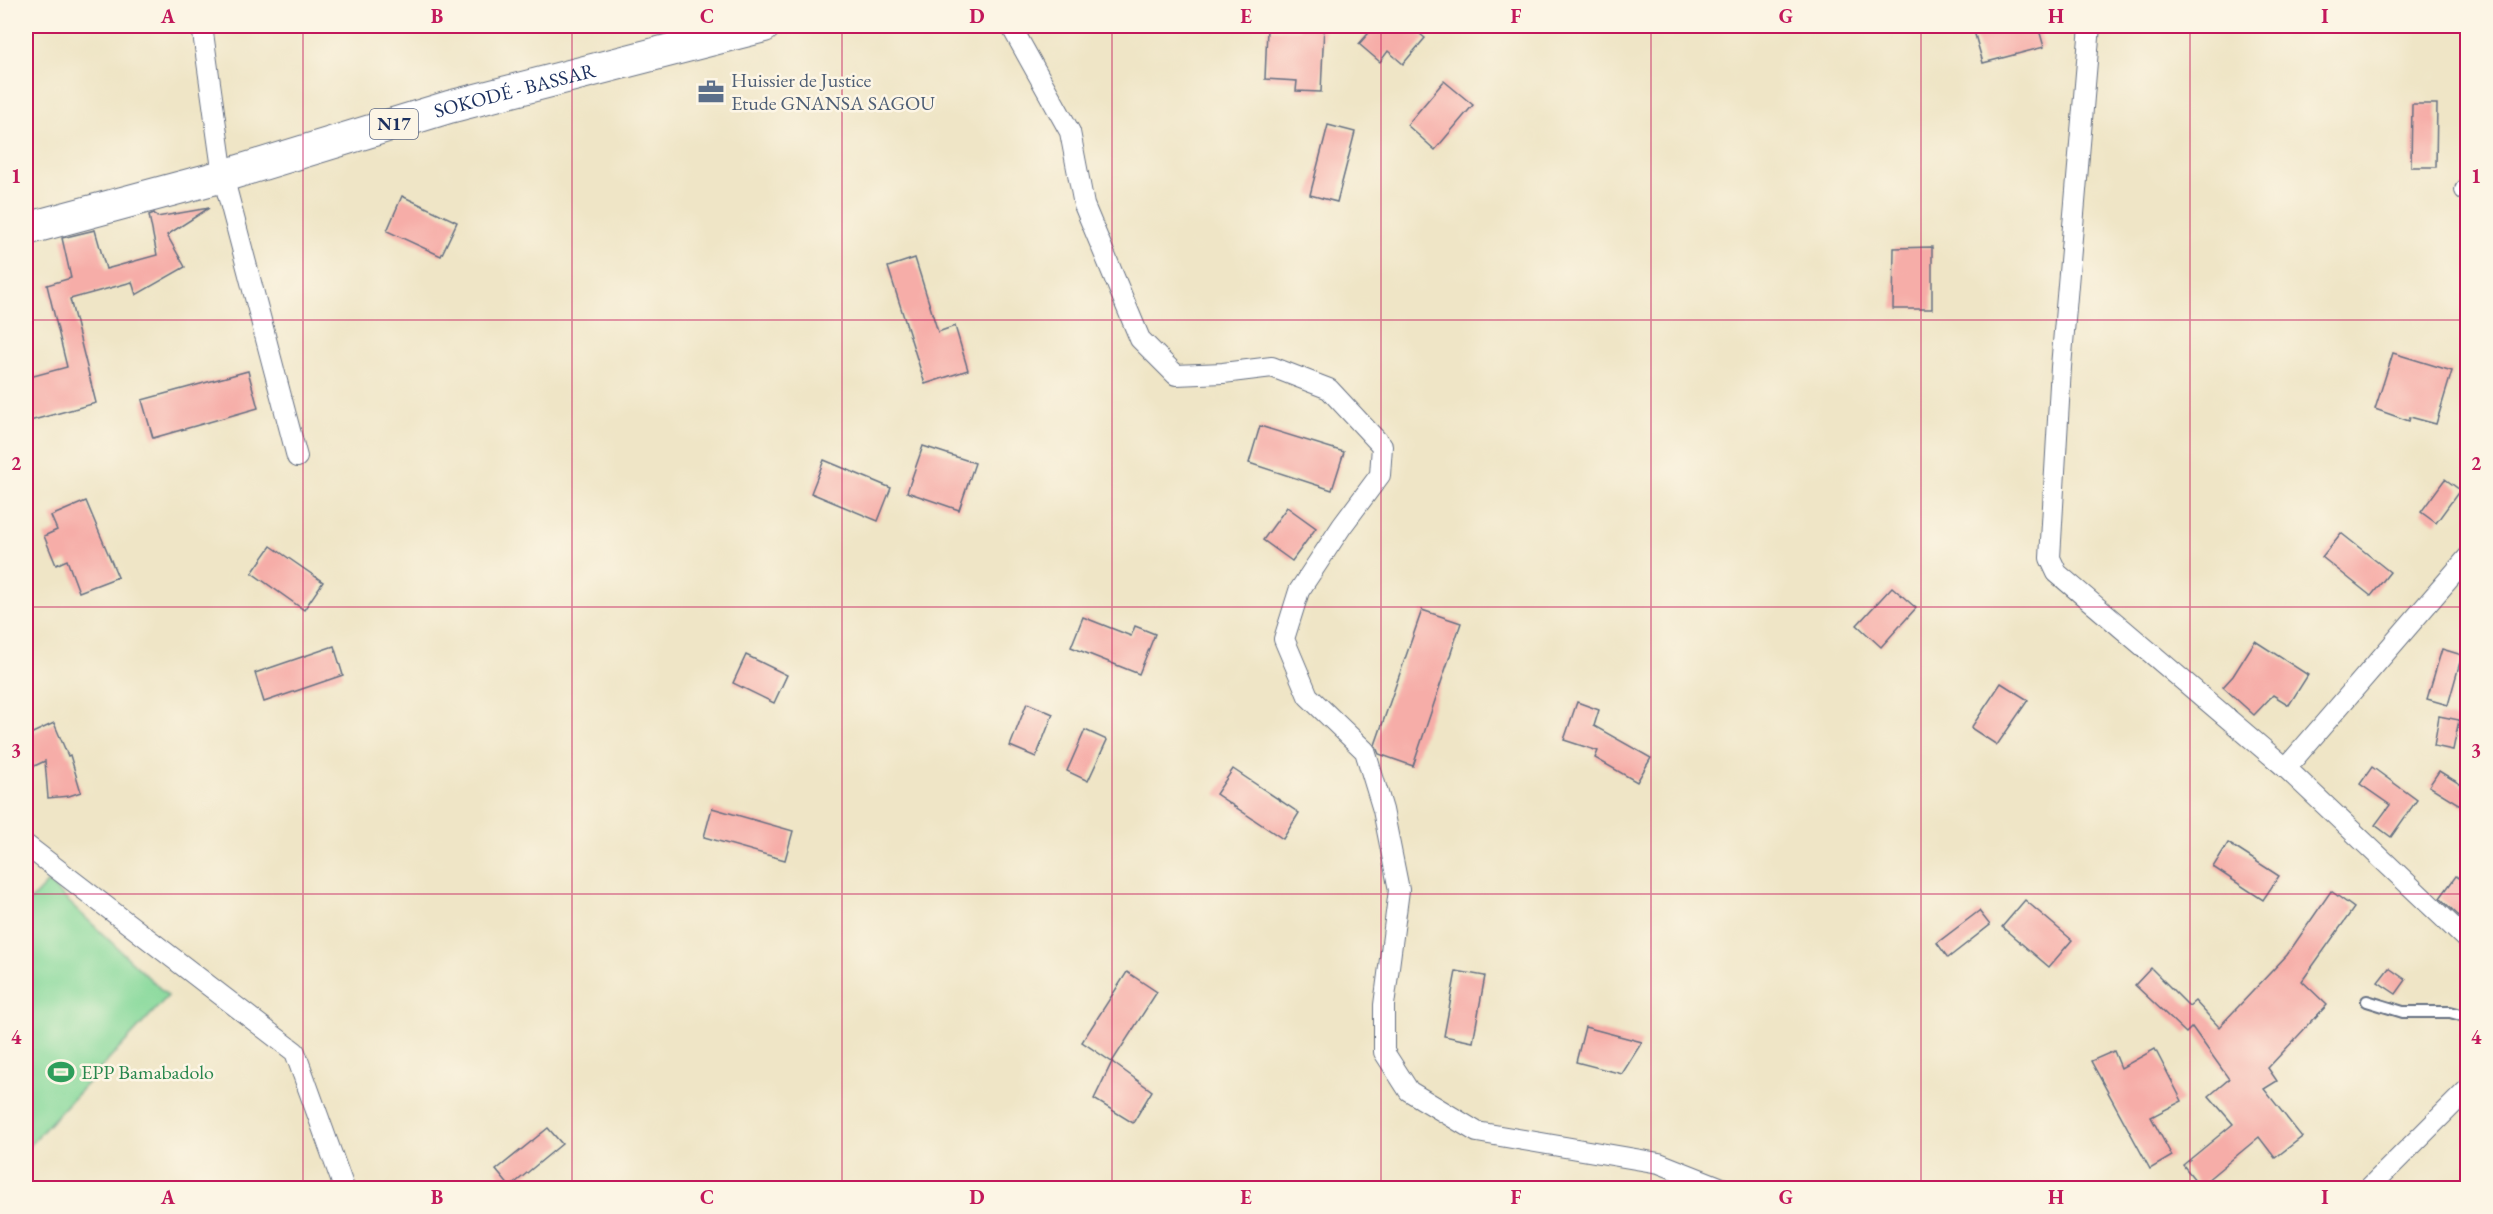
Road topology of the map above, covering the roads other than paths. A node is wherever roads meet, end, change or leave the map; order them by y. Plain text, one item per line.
1 (202, 26) edge
2 (1011, 26) edge
3 (2090, 26) edge
4 (752, 27) edge
5 (223, 176) junction
6 (26, 230) edge
7 (297, 457) dead end
8 (2468, 557) edge
9 (2286, 768) junction
10 (26, 845) edge
11 (2468, 941) edge
12 (2367, 1001) dead end
13 (2468, 1017) edge
14 (2468, 1089) edge
15 (344, 1188) edge
16 (1722, 1188) edge
17 (2369, 1188) edge

1 - 5 street
2 - 16 street
3 - 9 street
4 - 5 main road, SOKODÉ - BASSAR / N17
5 - 6 main road, SOKODÉ - BASSAR / N17
5 - 7 street
8 - 9 street
9 - 11 street
10 - 15 street
12 - 13 lane
14 - 17 street

